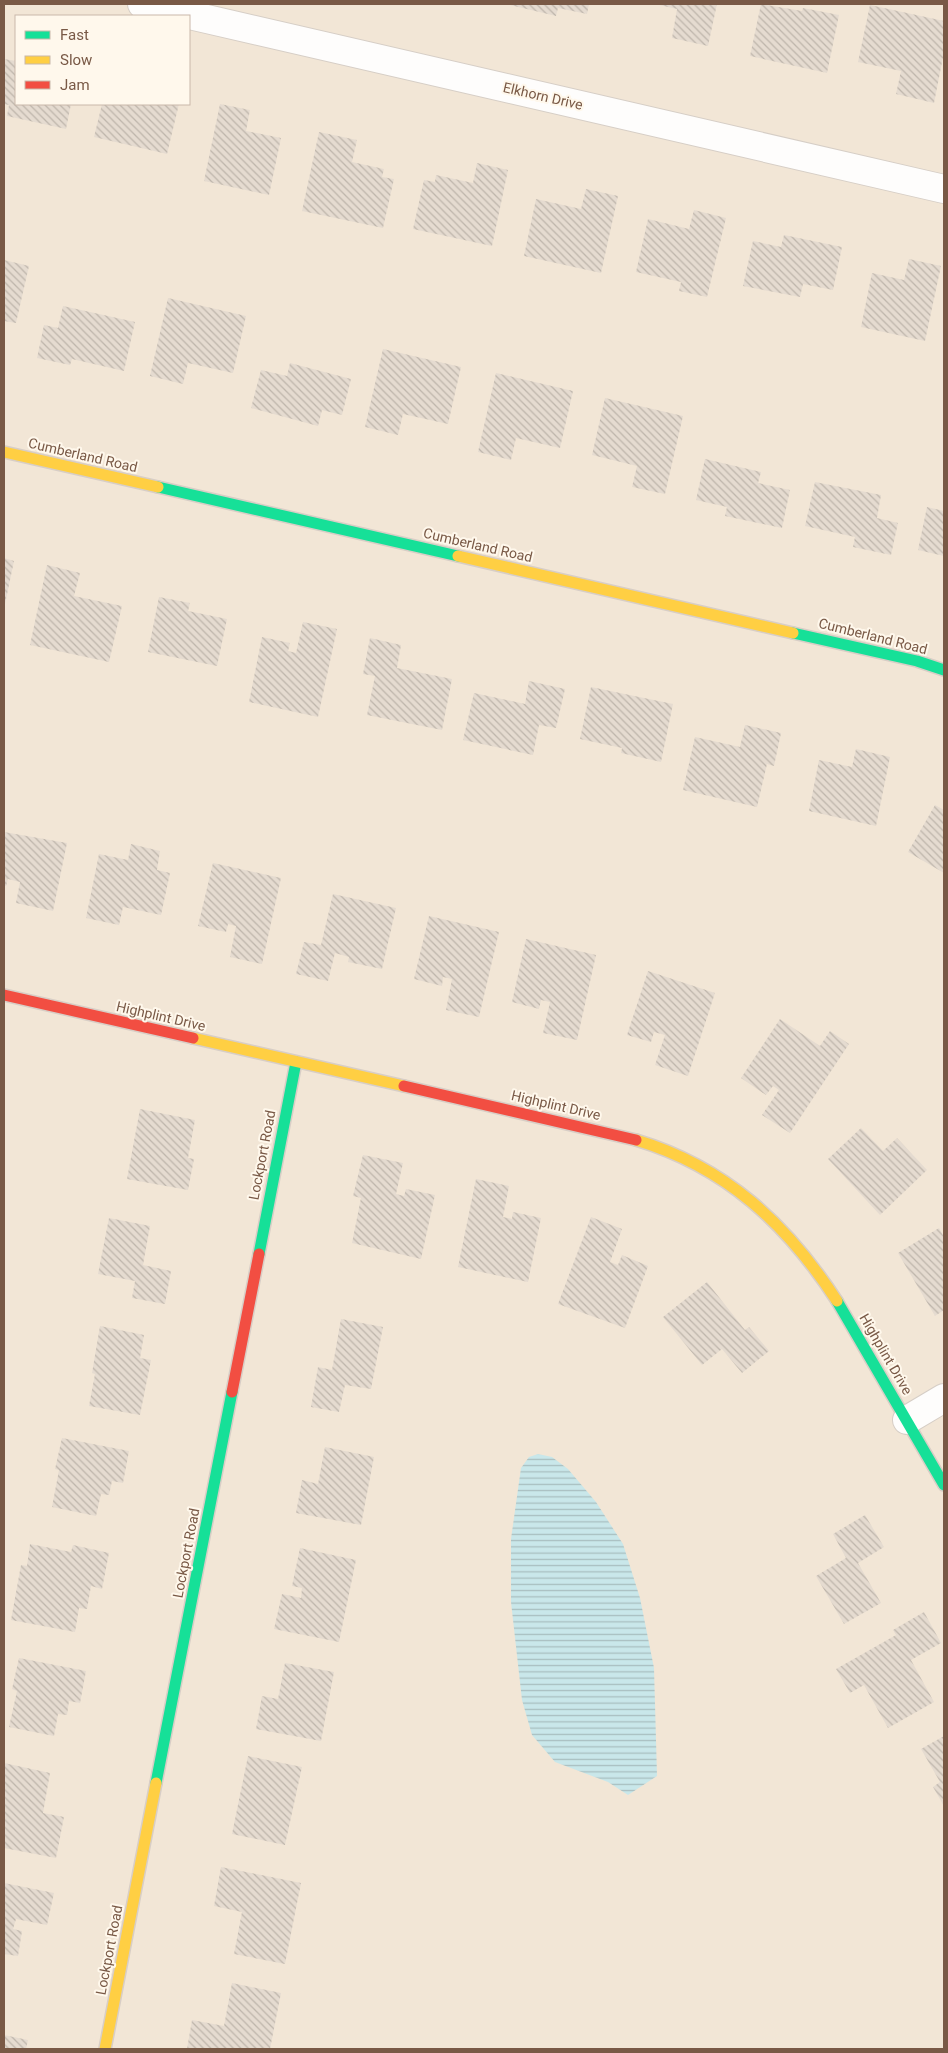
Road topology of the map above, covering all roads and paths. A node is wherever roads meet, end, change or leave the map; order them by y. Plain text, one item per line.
1 (142, 4) edge
2 (190, 15) edge
3 (190, 15) edge
4 (944, 189) edge
5 (4, 452) edge
6 (944, 670) edge
7 (4, 995) edge
8 (296, 1062) junction
9 (944, 1398) edge
10 (907, 1420) junction
11 (944, 1485) edge
12 (105, 2049) edge

1 - 3 street, Elkhorn Drive
2 - 4 street, Elkhorn Drive
5 - 6 street, Cumberland Road
7 - 8 street, Highplint Drive
8 - 10 street, Highplint Drive
8 - 12 street, Lockport Road
9 - 10 street
10 - 11 street, Highplint Drive

